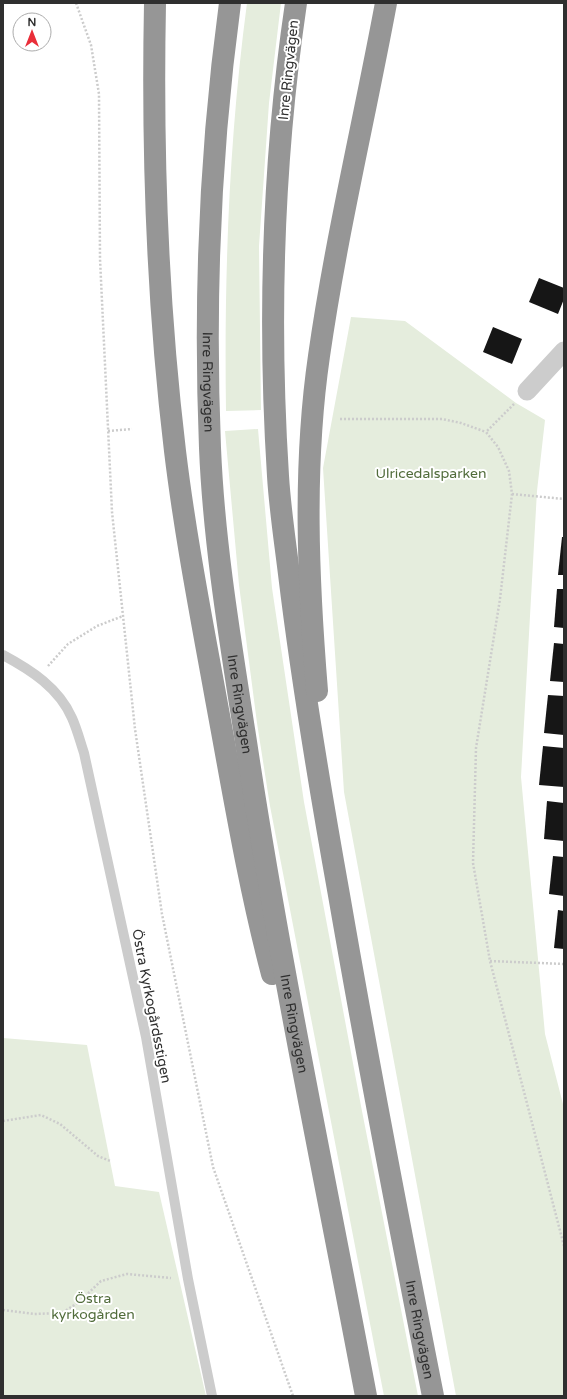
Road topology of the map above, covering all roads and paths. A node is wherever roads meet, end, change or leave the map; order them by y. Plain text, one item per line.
1 (76, 3) edge
2 (230, 3) edge
3 (296, 3) edge
4 (386, 3) edge
5 (401, 3) edge
6 (155, 8) edge
7 (375, 65) junction
8 (564, 351) edge
9 (527, 391) joint
10 (340, 419) dead end
11 (132, 429) dead end
12 (108, 431) junction
13 (486, 432) junction
14 (512, 494) junction
15 (564, 499) edge
16 (123, 616) junction
17 (3, 655) edge
18 (38, 677) junction
19 (327, 826) junction
20 (490, 961) junction
21 (564, 964) edge
22 (313, 1114) junction
23 (3, 1121) edge
24 (110, 1161) dead end
25 (564, 1246) edge
26 (188, 1279) junction
27 (3, 1310) edge
28 (212, 1396) edge
29 (293, 1396) edge
30 (366, 1396) edge
31 (433, 1396) edge

1 - 12 path
2 - 22 highway, Inre Ringvägen
3 - 19 highway, Inre Ringvägen
4 - 7 highway
5 - 7 highway
6 - 22 highway
7 - 19 highway
8 - 9 street
9 - 13 path
10 - 13 path
11 - 12 path
12 - 16 path
13 - 14 path
14 - 15 path
14 - 20 path
16 - 18 path
16 - 29 path
17 - 18 lane, Östra Kyrkogårdsstigen
18 - 26 lane, Östra Kyrkogårdsstigen
19 - 31 highway, Inre Ringvägen
20 - 21 path
20 - 25 path
22 - 30 highway, Inre Ringvägen
23 - 24 path
26 - 27 path
26 - 28 lane, Östra Kyrkogårdsstigen

